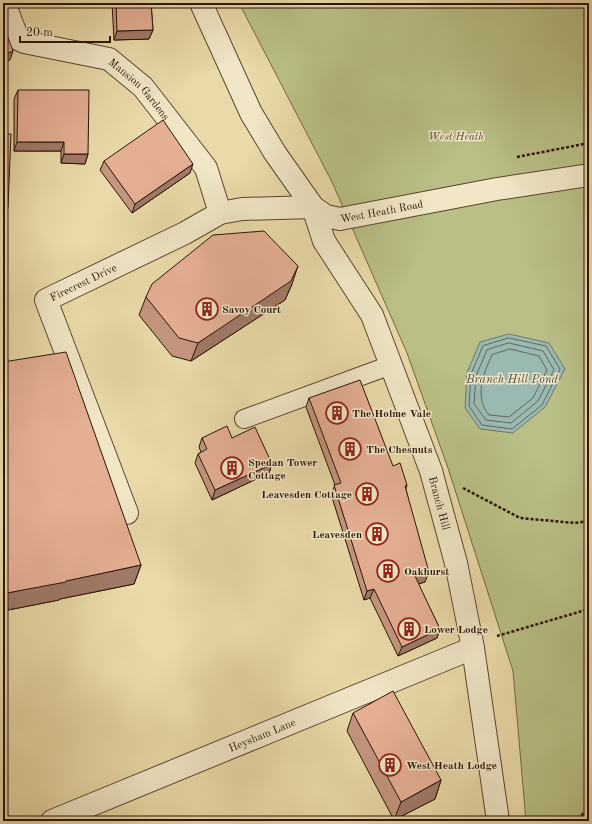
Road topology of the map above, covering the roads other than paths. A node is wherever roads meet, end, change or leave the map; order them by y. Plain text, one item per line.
1 (4, 3) edge
2 (201, 3) edge
3 (589, 176) edge
4 (313, 207) junction
5 (220, 213) junction
6 (391, 365) junction
7 (244, 419) dead end
8 (127, 513) dead end
9 (472, 646) junction
10 (76, 816) edge
11 (52, 821) edge
12 (498, 821) edge

1 - 5 street, Mansion Gardens
2 - 4 street, West Heath Road
3 - 4 street, West Heath Road
4 - 5 street, Firecrest Drive
4 - 6 street, Branch Hill
5 - 8 street, Firecrest Drive
6 - 7 lane
6 - 9 street, Branch Hill
9 - 10 street, Heysham Lane
9 - 12 street, Branch Hill
10 - 11 street, Heysham Lane

